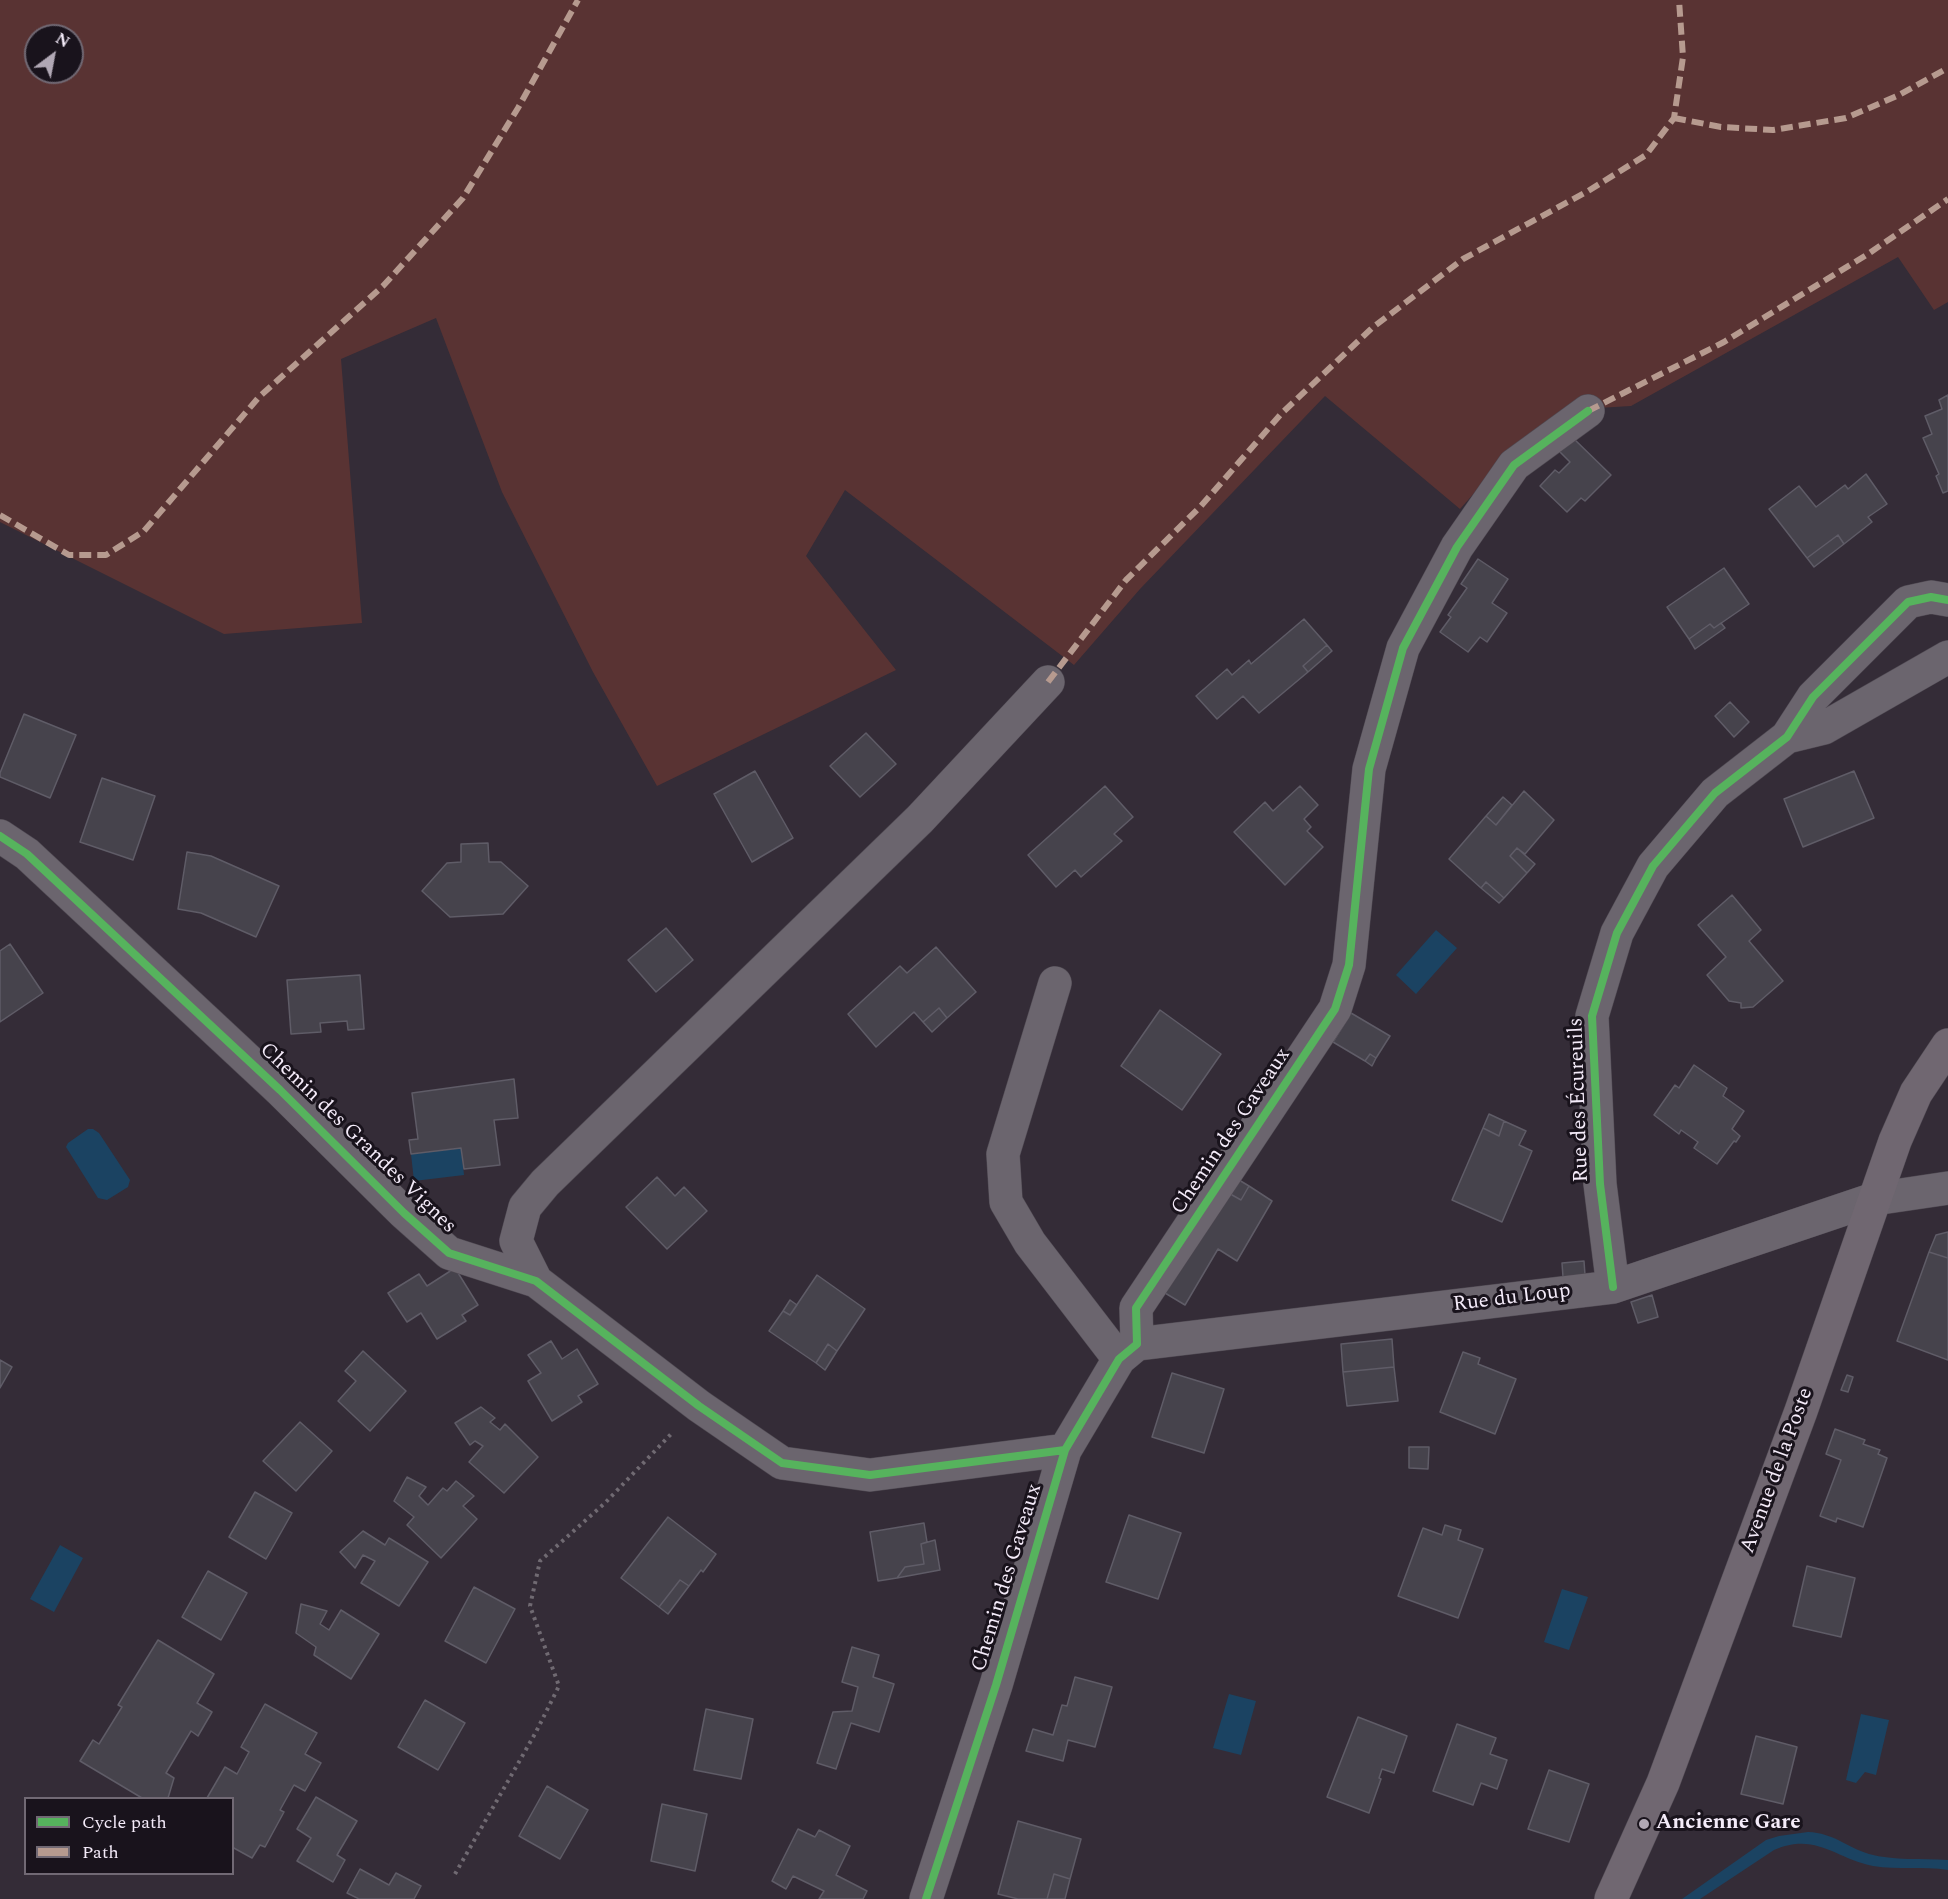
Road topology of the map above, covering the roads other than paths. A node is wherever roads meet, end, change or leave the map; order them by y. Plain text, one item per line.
1 (1588, 411) dead end
2 (1948, 600) edge
3 (1948, 657) edge
4 (1048, 682) dead end
5 (1787, 737) junction
6 (0, 836) edge
7 (1054, 983) dead end
8 (1948, 1045) edge
9 (1948, 1188) edge
10 (1874, 1199) junction
11 (536, 1281) junction
12 (1613, 1287) junction
13 (1128, 1351) junction
14 (1065, 1450) junction
15 (926, 1899) edge
16 (1611, 1899) edge

1 - 13 street, Chemin des Gaveaux
2 - 5 street, Rue des Écureuils
3 - 5 street, Rue des Écureuils
4 - 11 street
5 - 12 street, Rue des Écureuils
6 - 11 street, Chemin des Grandes Vignes
7 - 13 street
8 - 10 main road, Avenue de la Poste
9 - 10 street, Rue du Loup
10 - 12 street, Rue du Loup
10 - 16 main road, Avenue de la Poste
11 - 14 street, Chemin des Grandes Vignes
12 - 13 street, Rue du Loup
13 - 14 street, Chemin des Gaveaux
14 - 15 street, Chemin des Gaveaux

